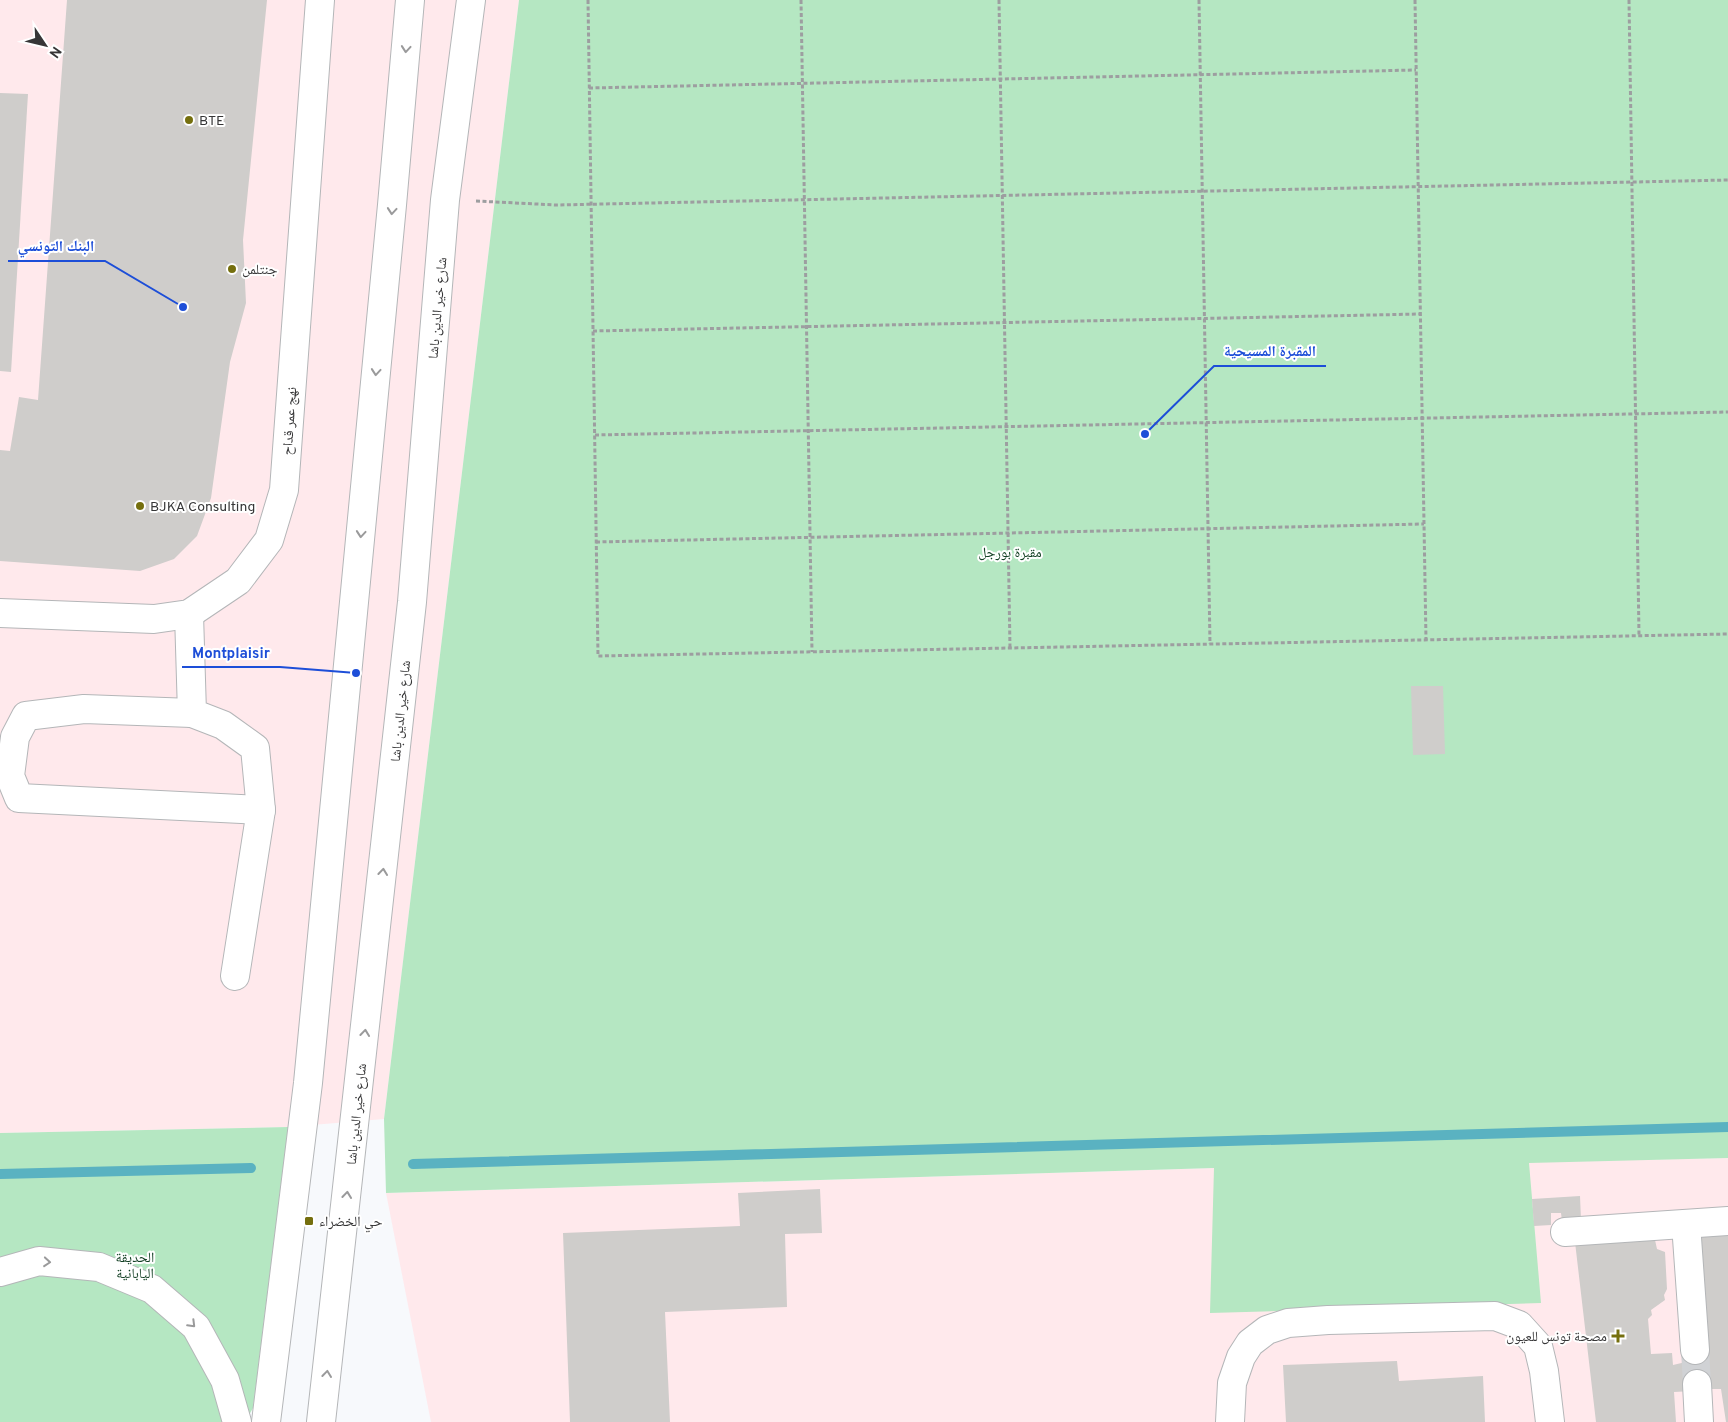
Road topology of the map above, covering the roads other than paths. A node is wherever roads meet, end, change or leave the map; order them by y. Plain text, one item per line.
1 (320, 0) edge
2 (410, 0) edge
3 (471, 0) edge
4 (0, 613) edge
5 (189, 614) junction
6 (192, 712) junction
7 (261, 810) junction
8 (235, 976) dead end
9 (1728, 1221) edge
10 (1686, 1224) junction
11 (1565, 1232) dead end
12 (0, 1272) edge
13 (1695, 1350) tunnel mouth
14 (1697, 1384) tunnel mouth
15 (237, 1422) edge
16 (266, 1422) edge
17 (321, 1422) edge
18 (1230, 1422) edge
19 (1550, 1422) edge
20 (1700, 1422) edge

1 - 5 main road, نهج عمر قداح
2 -> 16 main road
17 -> 3 main road, شارع خير الدين باشا
4 - 5 main road, نهج عمر قداح
5 - 6 main road
6 - 7 main road
6 - 7 main road
7 - 8 main road
9 - 10 main road
10 - 11 main road
10 - 13 main road
12 -> 15 main road
14 - 20 main road
18 - 19 main road

